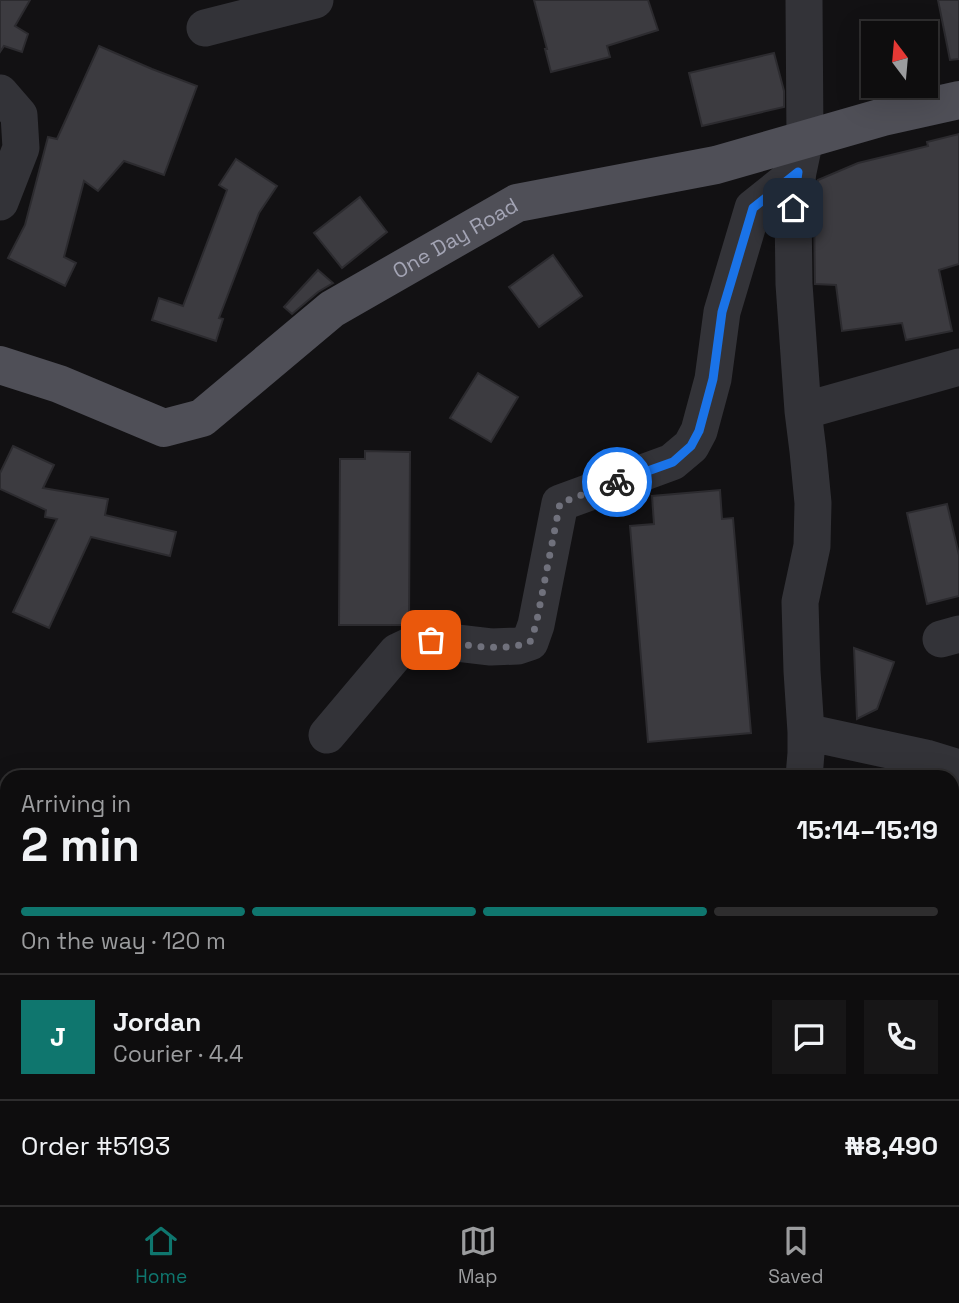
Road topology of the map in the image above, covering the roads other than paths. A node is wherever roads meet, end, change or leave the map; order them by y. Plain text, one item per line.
1 (315, 0) edge
2 (804, 0) edge
3 (205, 27) dead end
4 (0, 93) edge
5 (959, 100) edge
6 (801, 156) junction
7 (0, 202) edge
8 (0, 365) edge
9 (959, 367) edge
10 (803, 411) junction
11 (806, 732) junction
12 (327, 735) dead end
13 (959, 768) edge
14 (805, 770) edge

1 - 3 street
2 - 6 street
4 - 7 street
5 - 6 main road, One Day Road
6 - 8 main road, One Day Road
6 - 10 street
6 - 12 street
9 - 10 street
10 - 11 street
11 - 13 street
11 - 14 street

